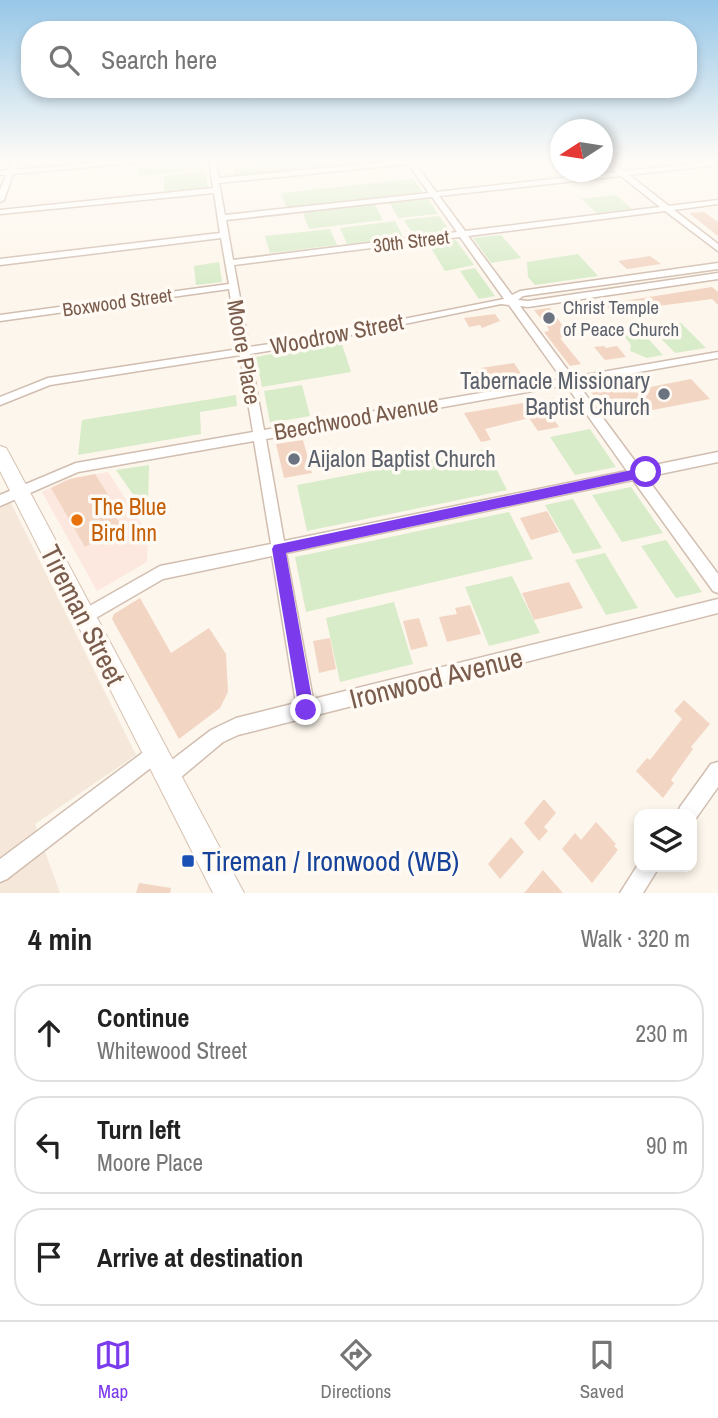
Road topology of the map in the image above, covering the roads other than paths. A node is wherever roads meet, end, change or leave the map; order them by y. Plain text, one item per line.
1 (83, 202) edge
2 (219, 202) edge
3 (372, 202) edge
4 (439, 202) edge
5 (659, 202) edge
6 (718, 202) edge
7 (667, 208) junction
8 (0, 212) edge
9 (222, 218) junction
10 (225, 235) junction
11 (463, 235) junction
12 (718, 248) edge
13 (0, 262) edge
14 (229, 263) junction
15 (718, 266) edge
16 (718, 276) edge
17 (233, 286) junction
18 (511, 301) junction
19 (0, 317) edge
20 (244, 351) junction
21 (718, 355) edge
22 (569, 381) junction
23 (0, 401) edge
24 (258, 435) junction
25 (0, 453) edge
26 (718, 457) edge
27 (637, 474) junction
28 (10, 497) edge
29 (279, 549) junction
30 (718, 586) edge
31 (718, 606) edge
32 (84, 617) junction
33 (306, 710) junction
34 (161, 765) junction
35 (718, 771) edge
36 (691, 809) edge
37 (0, 872) edge
38 (645, 872) edge
39 (229, 893) edge
40 (630, 893) edge

1 - 8 street
2 - 9 street, Moore Place
3 - 9 street
4 - 11 street
5 - 7 street
6 - 7 street, 30th Street
7 - 11 street, 30th Street
7 - 12 street
9 - 10 street, Moore Place
10 - 13 street
10 - 14 street, Moore Place
11 - 14 street, 30th Street
11 - 18 street
14 - 17 street, Moore Place
15 - 18 street, Woodrow Street
16 - 18 street, Woodrow Street
17 - 19 street, Boxwood Street
17 - 20 street, Moore Place
18 - 20 street, Woodrow Street
18 - 22 street
20 - 23 street, Woodrow Street
20 - 24 street, Moore Place
21 - 22 street, Beechwood Avenue
22 - 24 street, Beechwood Avenue
22 - 27 street
24 - 28 street, Beechwood Avenue
24 - 29 street, Moore Place
25 - 28 street, Tireman Street
26 - 27 street
27 - 29 street
27 - 30 street
28 - 32 street, Tireman Street
29 - 32 street
29 - 33 street, Moore Place
31 - 33 street, Ironwood Avenue
32 - 34 street, Tireman Street
33 - 34 street, Ironwood Avenue
34 - 37 street, Ironwood Avenue
34 - 39 street, Tireman Street
35 - 36 street
38 - 40 street

